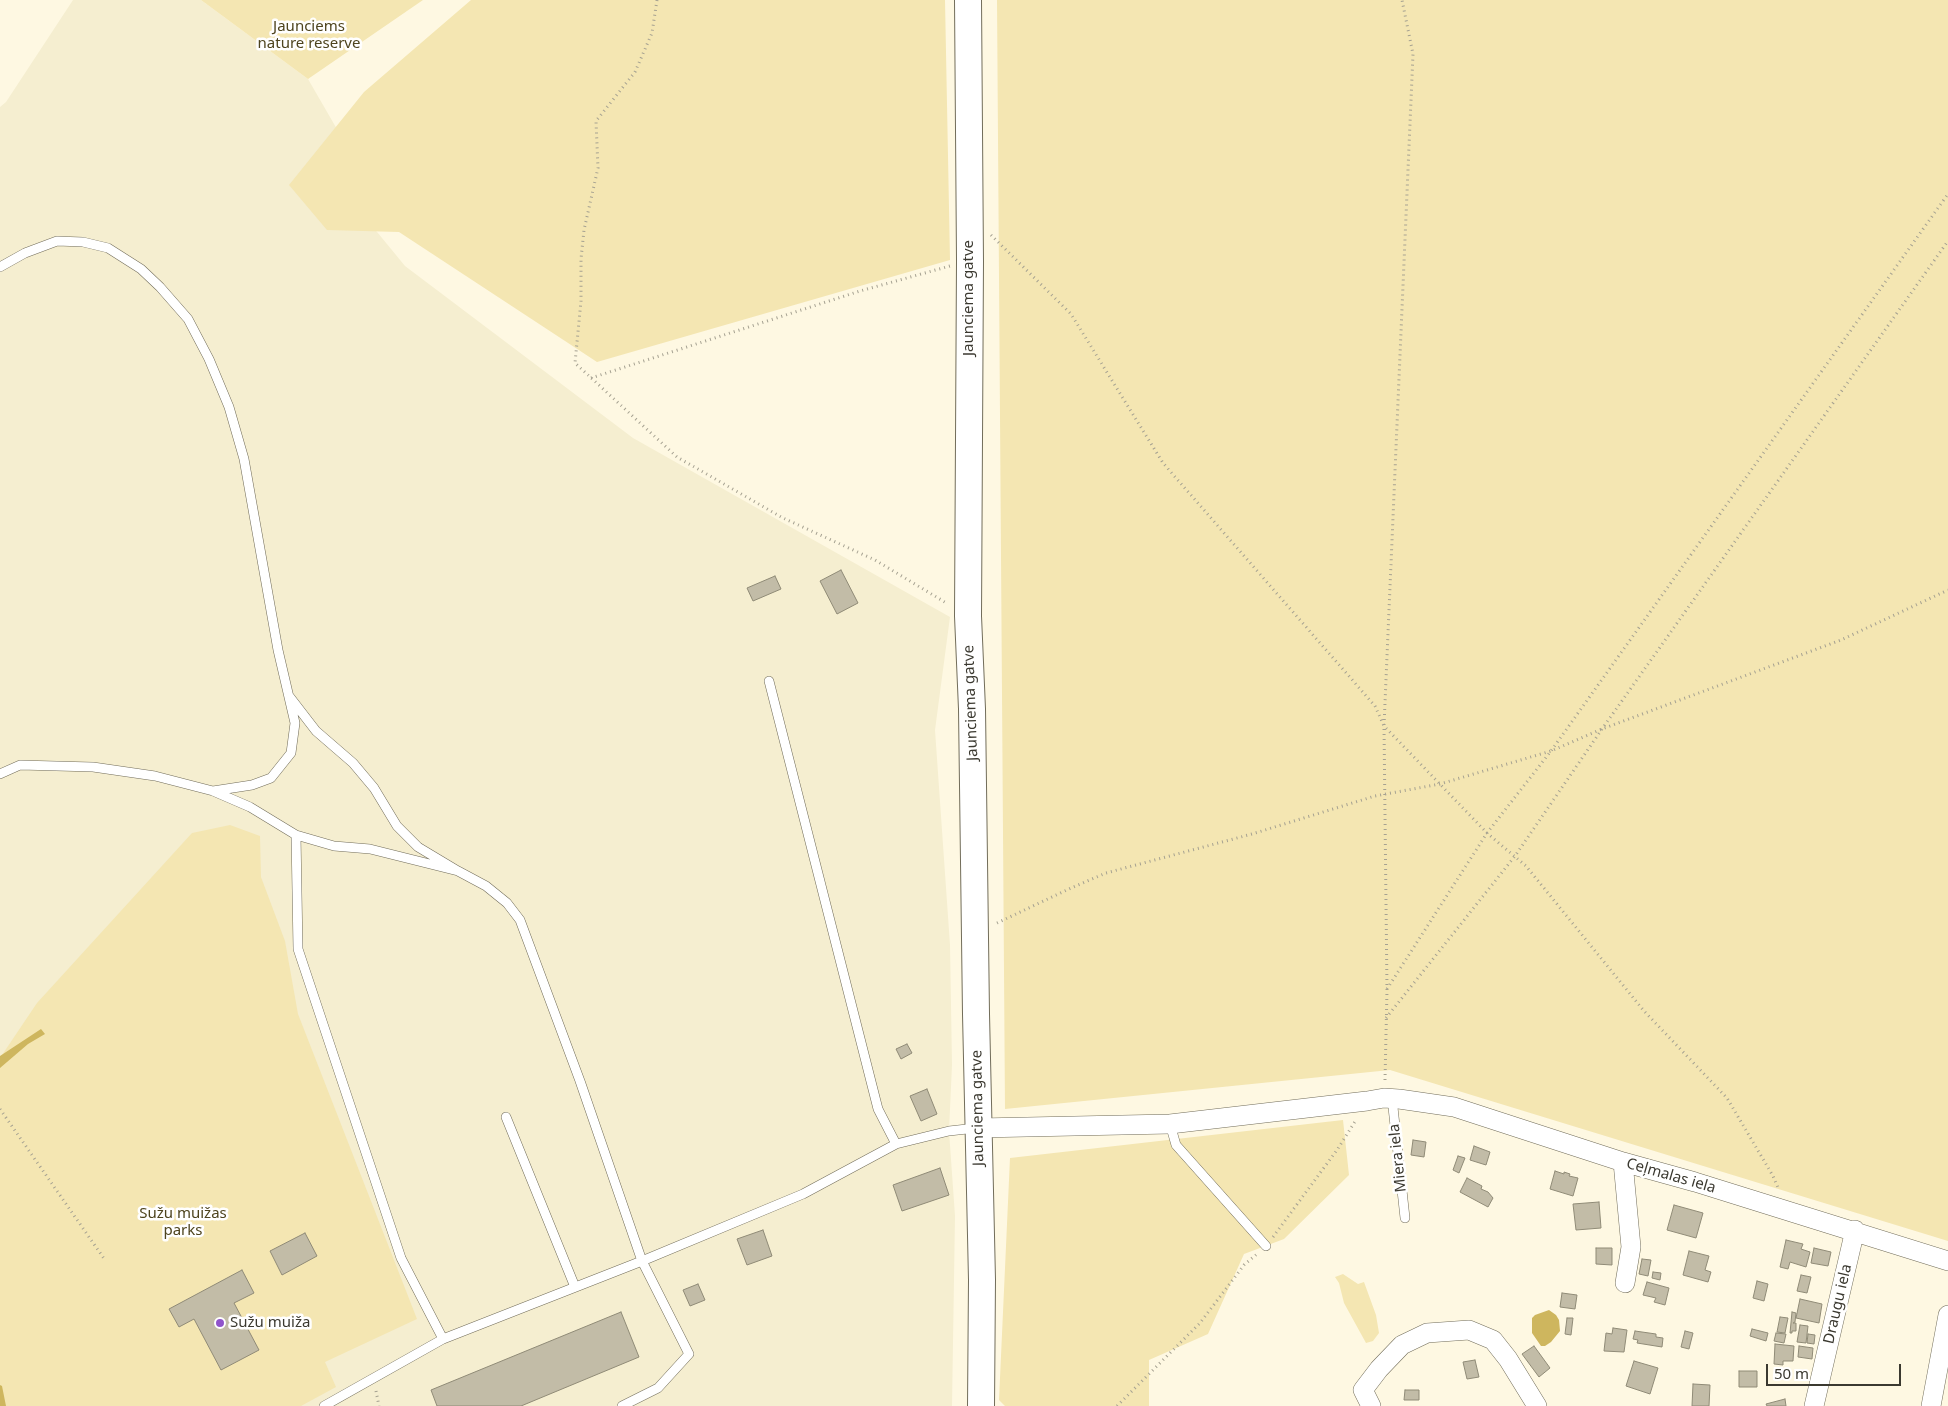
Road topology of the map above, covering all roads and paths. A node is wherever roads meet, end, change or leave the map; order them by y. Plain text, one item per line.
1 (657, 0) edge
2 (968, 0) edge
3 (1402, 0) edge
4 (1948, 194) edge
5 (970, 214) junction
6 (1948, 241) edge
7 (970, 261) junction
8 (0, 267) edge
9 (591, 378) junction
10 (1948, 590) edge
11 (968, 616) junction
12 (769, 681) dead end
13 (290, 696) junction
14 (1384, 726) junction
15 (1602, 729) junction
16 (1551, 751) junction
17 (0, 774) edge
18 (1440, 784) junction
19 (213, 791) junction
20 (1385, 795) junction
21 (1487, 833) junction
22 (296, 835) junction
23 (1515, 856) junction
24 (458, 871) junction
25 (975, 930) junction
26 (1387, 990) junction
27 (1386, 1018) junction
28 (1381, 1099) junction
29 (0, 1109) edge
30 (506, 1117) dead end
31 (1170, 1124) junction
32 (979, 1128) junction
33 (896, 1144) junction
34 (1624, 1162) junction
35 (1787, 1210) junction
36 (1404, 1218) dead end
37 (1855, 1230) junction
38 (1266, 1246) junction
39 (105, 1260) dead end
40 (642, 1261) junction
41 (1948, 1261) edge
42 (1625, 1283) dead end
43 (575, 1287) junction
44 (1948, 1315) edge
45 (443, 1339) junction
46 (324, 1406) edge
47 (622, 1406) edge
48 (981, 1406) edge
49 (1117, 1406) edge
50 (1371, 1406) edge
51 (1537, 1406) edge
52 (1814, 1406) edge
53 (1931, 1406) edge

1 - 9 path
2 - 5 main road, Jaunciema gatve
3 - 14 path
4 - 16 path
5 - 7 main road, Jaunciema gatve
5 - 14 path
6 - 15 path
7 - 9 path
7 - 11 main road, Jaunciema gatve
8 - 13 lane
9 - 11 path
10 - 15 path
11 - 25 main road, Jaunciema gatve
12 - 33 lane
13 - 19 lane
13 - 24 lane
14 - 18 path
14 - 20 path
15 - 16 path
15 - 23 path
16 - 18 path
16 - 21 path
17 - 19 lane
18 - 20 path
18 - 21 path
19 - 22 lane
20 - 25 path
20 - 26 path
21 - 23 path
21 - 26 path
22 - 24 lane
22 - 45 lane
23 - 27 path
23 - 35 path
24 - 40 lane
25 - 32 main road, Jaunciema gatve
26 - 27 path
27 - 28 path
28 - 31 street, Ceļmalas iela
28 - 34 street, Ceļmalas iela
28 - 36 lane, Miera iela
28 - 38 path
29 - 39 path
30 - 43 lane
31 - 32 street, Ceļmalas iela
31 - 38 lane
32 - 33 lane
32 - 48 main road, Jaunciema gatve
33 - 40 lane
34 - 35 street, Ceļmalas iela
34 - 42 street
35 - 37 street, Ceļmalas iela
37 - 41 street, Ceļmalas iela
37 - 52 street, Draugu iela
38 - 49 path
40 - 43 lane
40 - 47 lane
43 - 45 lane
44 - 53 street
45 - 46 lane
50 - 51 street

